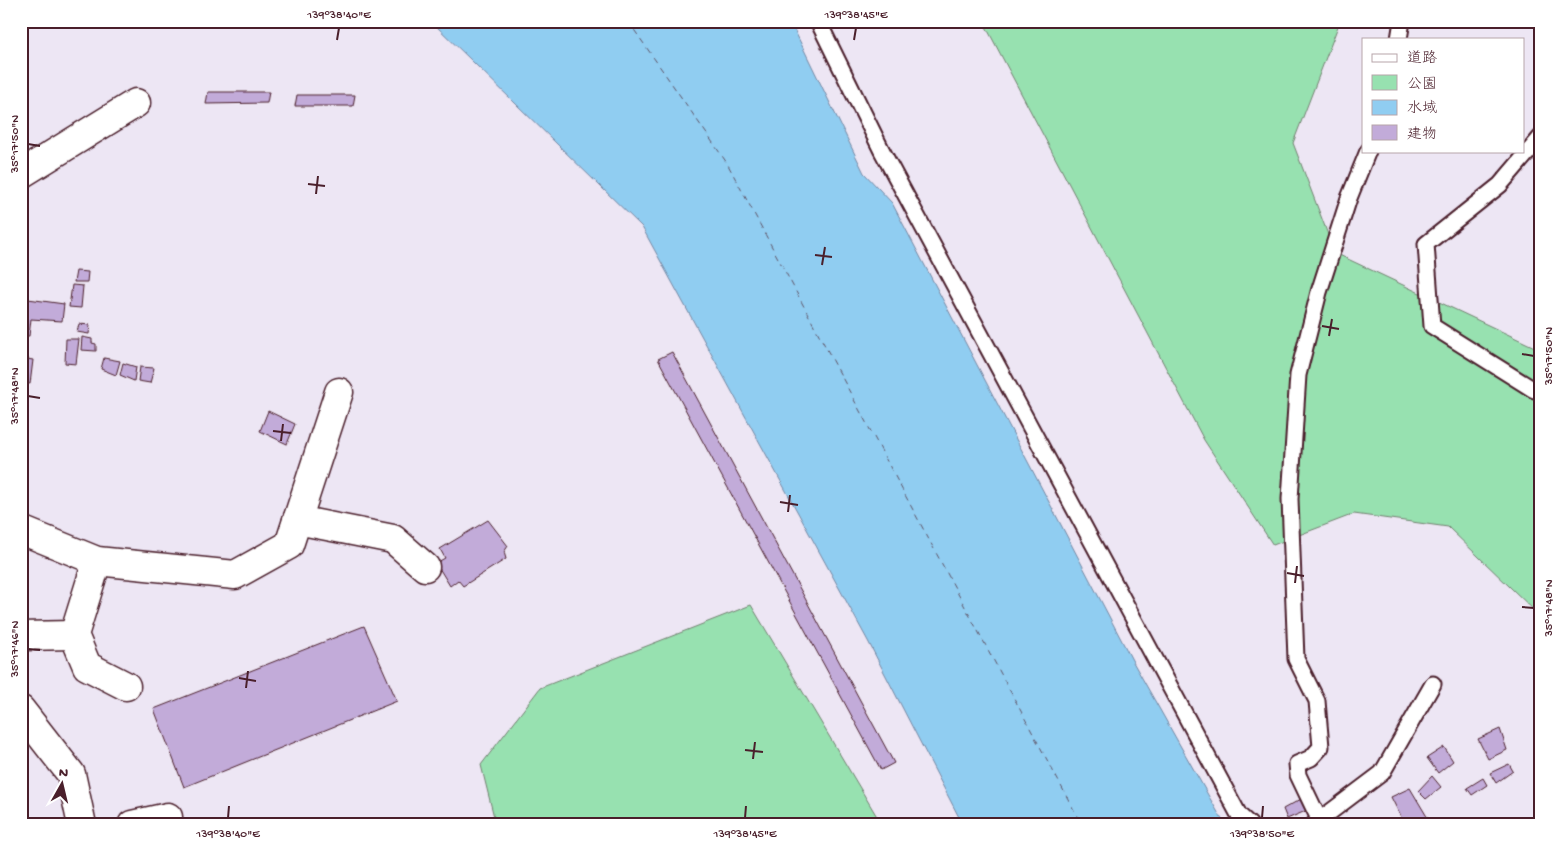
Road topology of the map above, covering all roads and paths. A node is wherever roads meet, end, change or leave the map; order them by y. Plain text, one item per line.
1 (818, 21) edge
2 (1402, 21) edge
3 (1399, 38) edge
4 (136, 103) dead end
5 (1541, 137) edge
6 (1368, 152) edge
7 (21, 174) edge
8 (1541, 390) edge
9 (339, 392) dead end
10 (297, 520) junction
11 (21, 530) edge
12 (97, 561) junction
13 (425, 568) dead end
14 (74, 635) junction
15 (21, 636) edge
16 (1433, 684) dead end
17 (126, 686) dead end
18 (21, 710) edge
19 (168, 817) dead end
20 (1316, 822) edge
21 (82, 825) edge
22 (132, 825) edge
23 (1250, 825) edge

1 - 23 lane
2 - 3 lane
4 - 7 street
5 - 8 lane
6 - 20 lane
9 - 10 street
10 - 12 street
10 - 13 street
11 - 12 street
12 - 14 street
14 - 15 street
14 - 17 street
16 - 20 lane
18 - 21 street
19 - 22 street

